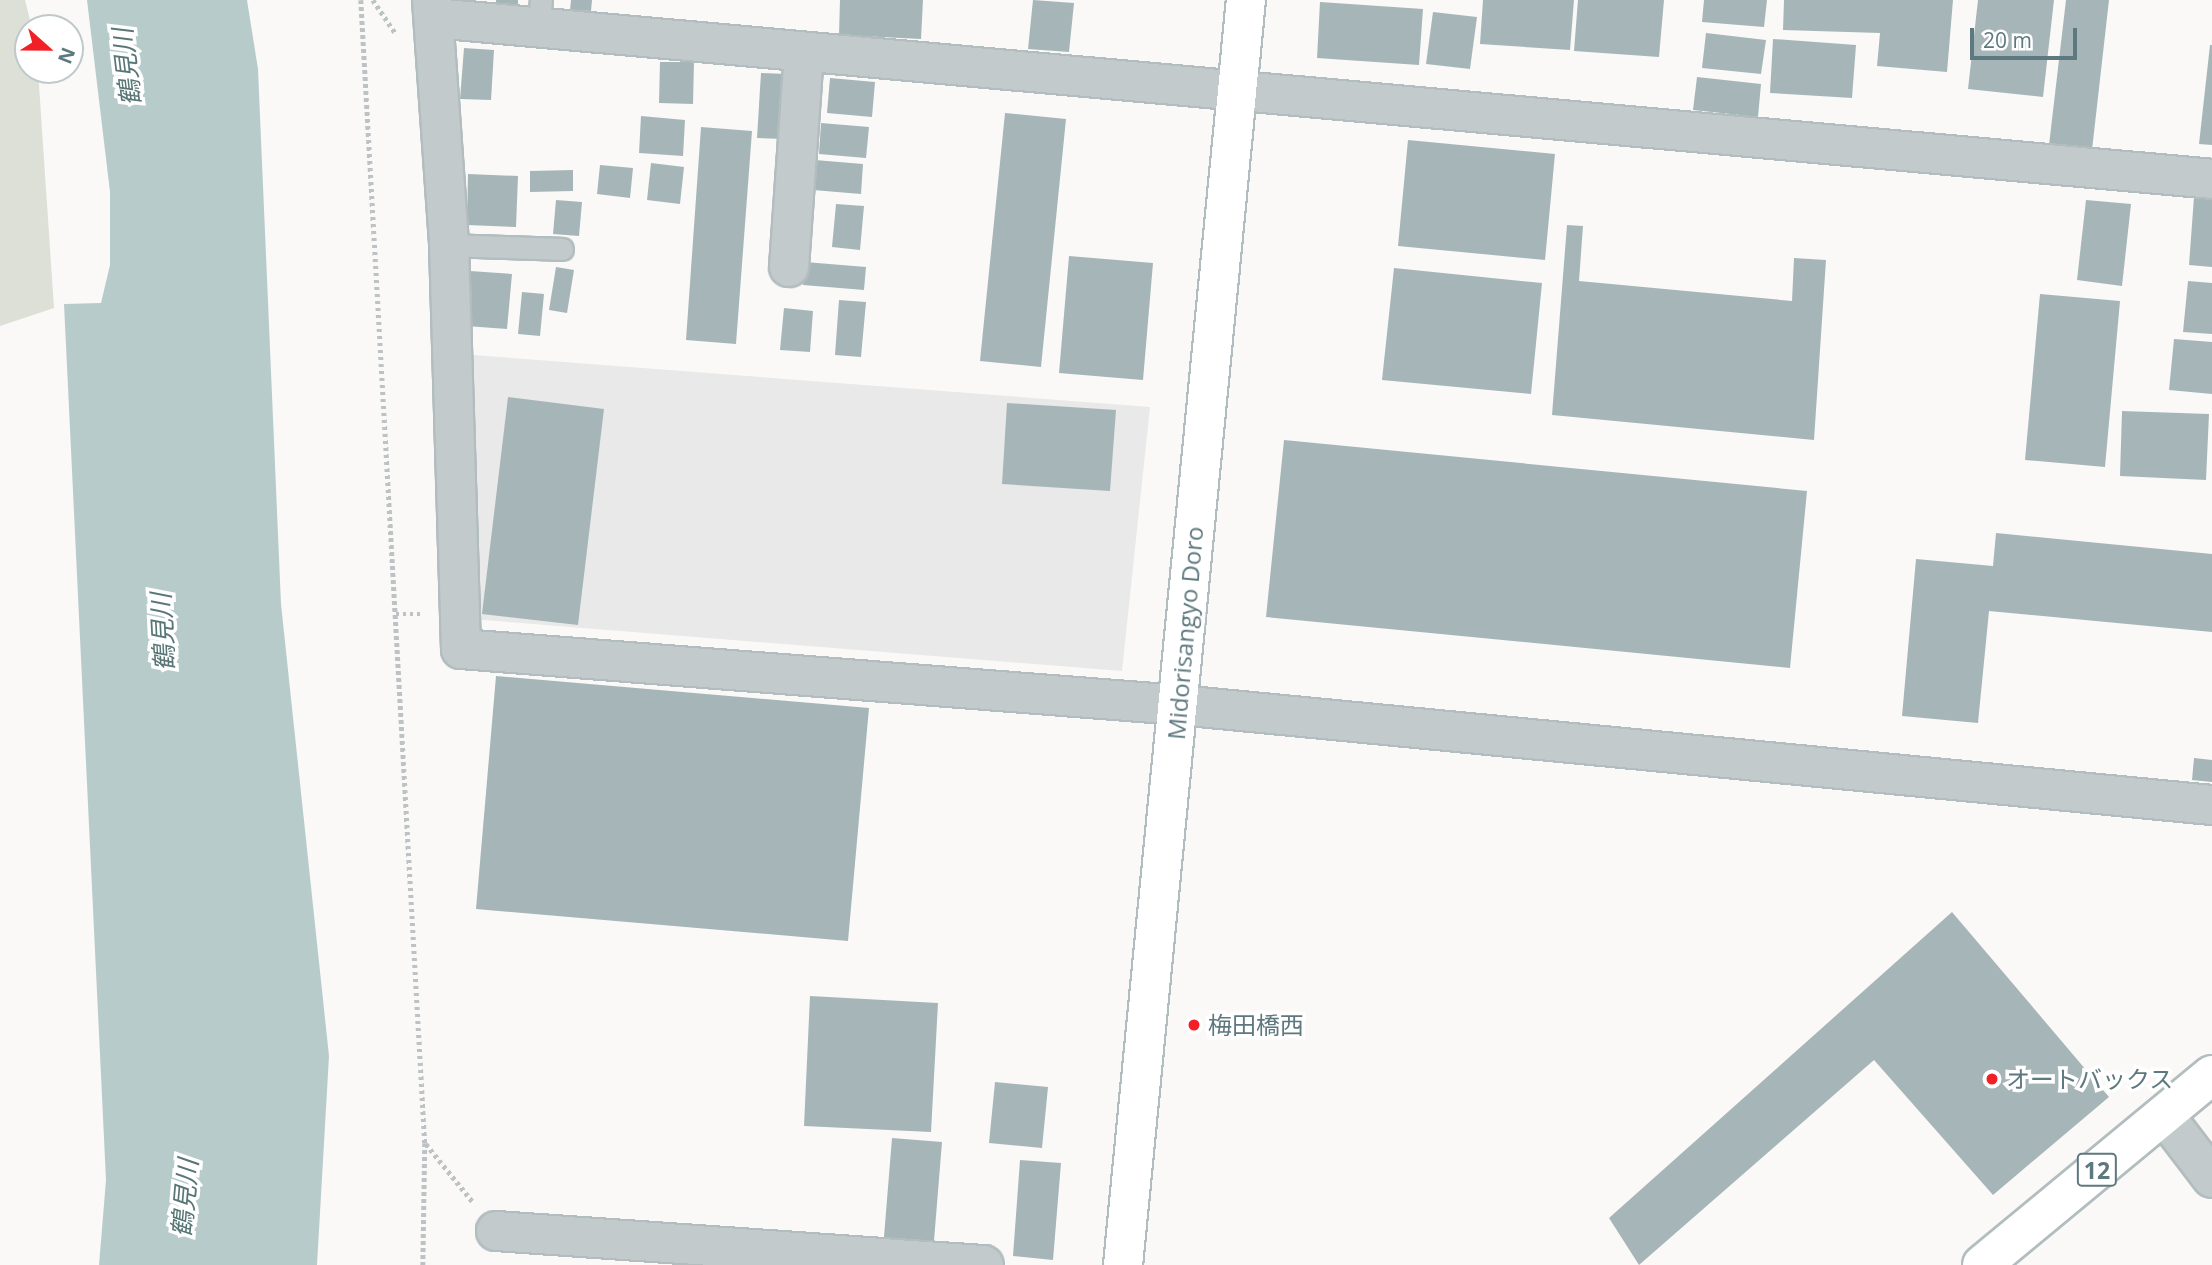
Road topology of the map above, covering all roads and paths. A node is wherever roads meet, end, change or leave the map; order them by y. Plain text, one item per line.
1 (361, 0) edge
2 (1246, 0) edge
3 (433, 9) edge
4 (540, 13) edge
5 (804, 53) junction
6 (1234, 92) junction
7 (2212, 179) edge
8 (449, 245) junction
9 (562, 249) dead end
10 (789, 267) dead end
11 (396, 614) junction
12 (408, 614) dead end
13 (1179, 705) junction
14 (2212, 805) edge
15 (2212, 1075) edge
16 (2164, 1115) junction
17 (425, 1143) junction
18 (2212, 1178) edge
19 (496, 1231) joint
20 (423, 1265) edge
21 (984, 1265) edge
22 (1123, 1265) edge
23 (1982, 1265) edge

1 - 11 path
2 - 6 street, Midorisangyo Doro
3 - 4 street
3 - 8 street
4 - 5 street
5 - 6 street
5 - 10 street
6 - 7 street
6 - 13 street, Midorisangyo Doro
8 - 9 lane
8 - 13 street
11 - 12 path
11 - 17 path
13 - 14 street
13 - 22 street, Midorisangyo Doro
15 - 16 street, 12
16 - 18 street
16 - 23 street, 12
17 - 19 path
17 - 20 path
19 - 21 street

